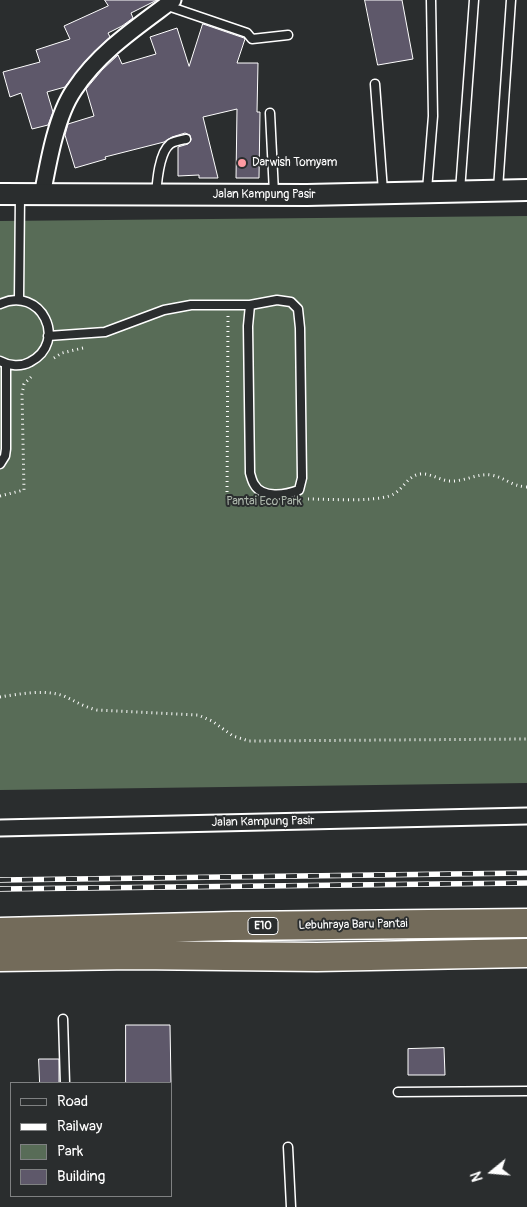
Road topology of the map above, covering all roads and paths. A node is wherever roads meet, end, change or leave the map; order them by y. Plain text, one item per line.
1 (430, 0) edge
2 (474, 0) edge
3 (510, 0) edge
4 (169, 3) edge
5 (288, 35) dead end
6 (375, 84) dead end
7 (270, 113) dead end
8 (186, 139) dead end
9 (527, 190) edge
10 (460, 191) junction
11 (498, 191) junction
12 (427, 192) junction
13 (383, 193) junction
14 (0, 194) edge
15 (20, 195) junction
16 (156, 195) junction
17 (274, 195) junction
18 (42, 196) junction
19 (19, 299) junction
20 (0, 304) edge
21 (250, 305) junction
22 (221, 314) dead end
23 (48, 336) junction
24 (91, 348) dead end
25 (51, 360) dead end
26 (3, 363) edge
27 (34, 374) dead end
28 (3, 428) edge
29 (0, 464) edge
30 (527, 487) edge
31 (0, 496) edge
32 (303, 499) dead end
33 (255, 500) dead end
34 (0, 698) edge
35 (527, 739) edge
36 (527, 816) edge
37 (0, 828) edge
38 (527, 923) edge
39 (0, 932) edge
40 (527, 953) edge
41 (0, 957) edge
42 (63, 1019) dead end
43 (65, 1082) edge
44 (527, 1091) edge
45 (398, 1092) dead end
46 (288, 1147) dead end
47 (291, 1207) edge

1 - 12 lane
2 - 10 lane
3 - 11 lane
4 - 5 lane
4 - 18 street
6 - 13 lane
7 - 17 lane
8 - 16 lane
9 - 11 street, Jalan Kampung Pasir
10 - 11 street, Jalan Kampung Pasir
10 - 12 street, Jalan Kampung Pasir
12 - 13 street, Jalan Kampung Pasir
13 - 17 street, Jalan Kampung Pasir
14 - 15 street, Jalan Kampung Pasir
15 - 18 street, Jalan Kampung Pasir
15 - 19 lane
16 - 17 street, Jalan Kampung Pasir
16 - 18 street, Jalan Kampung Pasir
19 - 20 lane
19 - 23 lane
21 - 21 lane
21 - 23 lane
22 - 33 path
23 - 26 lane
24 - 25 path
26 - 28 lane
27 - 31 path
28 - 29 lane
30 - 32 path
34 - 35 path
36 - 37 street, Jalan Kampung Pasir
38 - 39 highway, Lebuhraya Baru Pantai / E10
40 - 41 highway
42 - 43 lane
44 - 45 lane
46 - 47 lane

